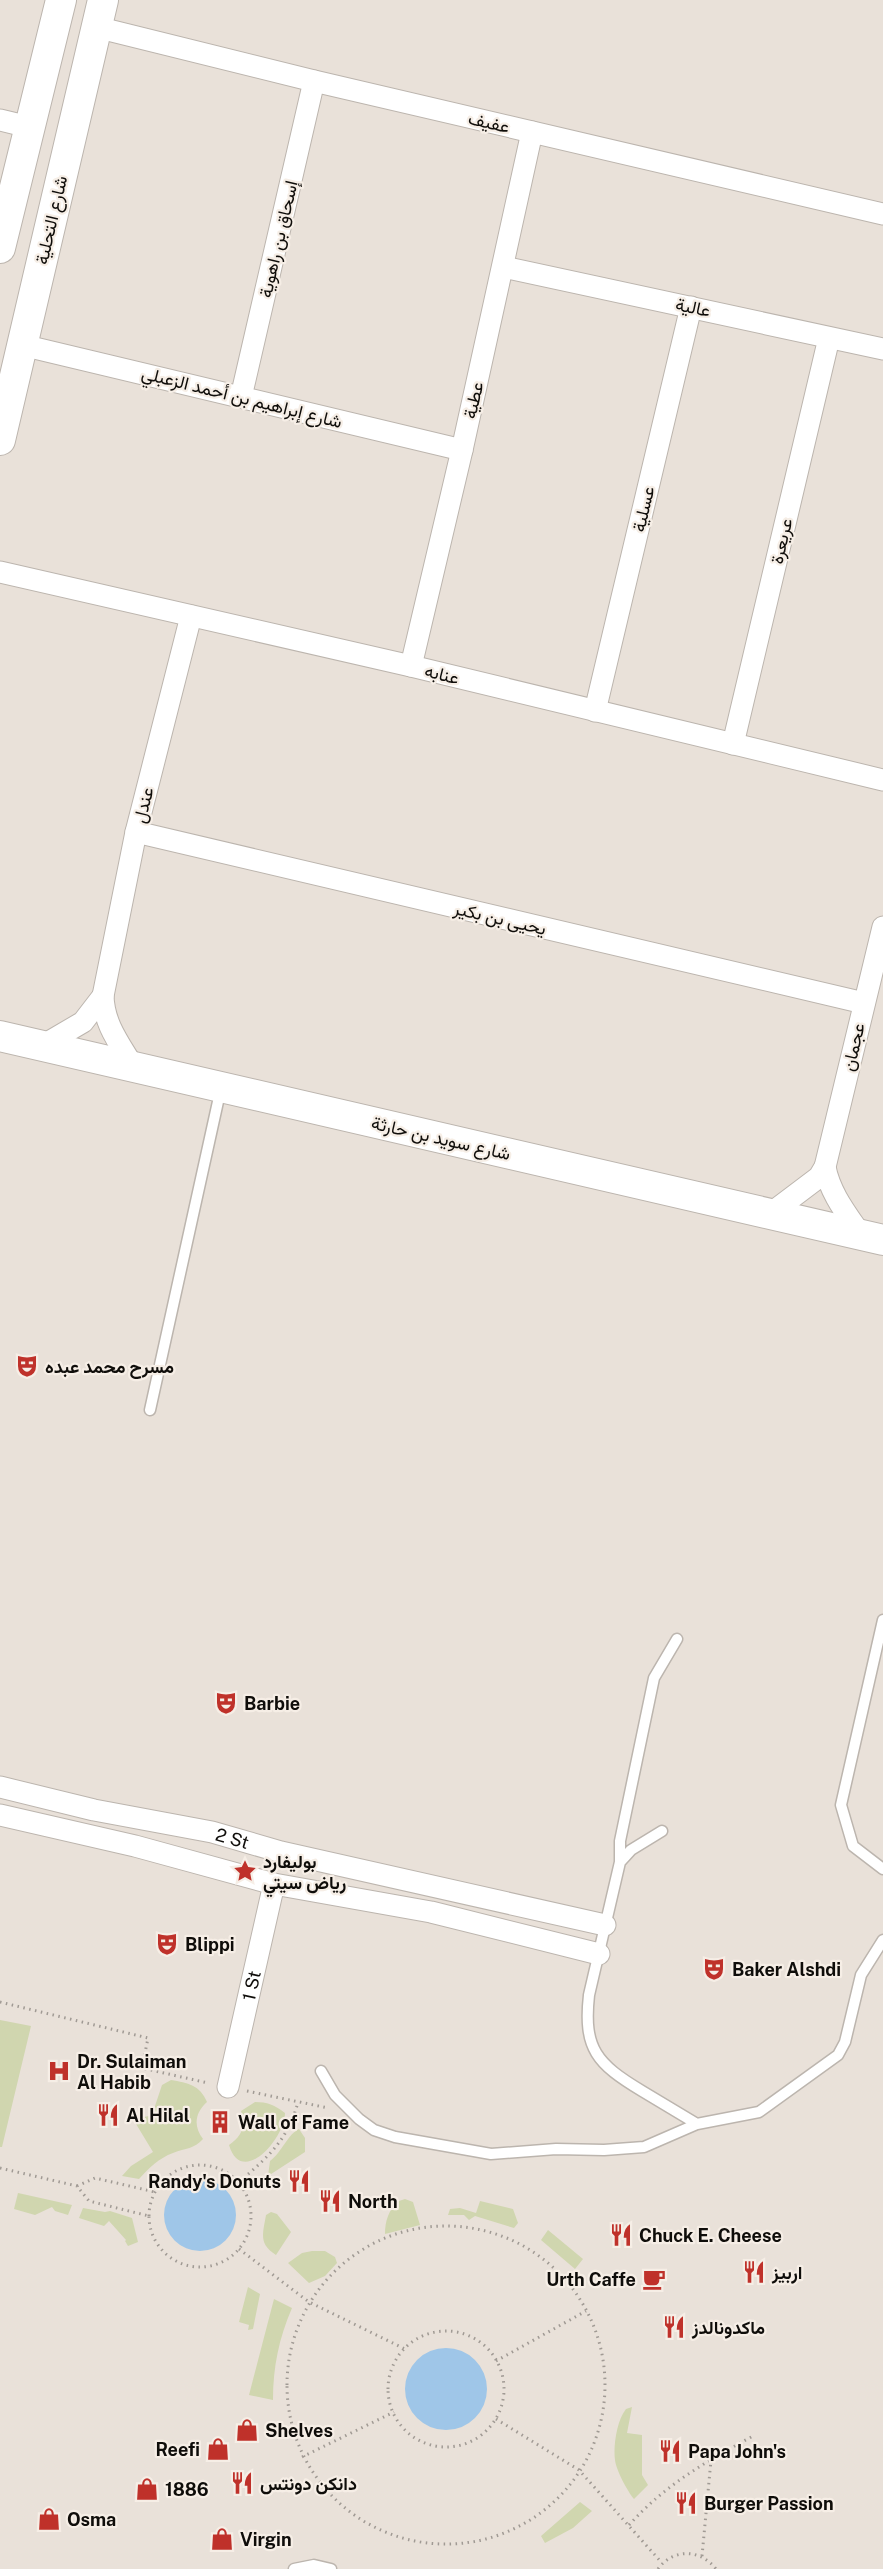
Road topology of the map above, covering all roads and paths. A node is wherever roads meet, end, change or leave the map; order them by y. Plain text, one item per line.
1 (61, 0) edge
2 (100, 14) edge
3 (314, 81) junction
4 (0, 120) edge
5 (29, 127) junction
6 (532, 132) junction
7 (883, 214) edge
8 (0, 248) edge
9 (503, 267) junction
10 (691, 307) junction
11 (829, 338) junction
12 (22, 345) junction
13 (883, 350) edge
14 (241, 397) junction
15 (0, 441) edge
16 (462, 450) junction
17 (0, 572) edge
18 (191, 616) junction
19 (411, 666) junction
20 (595, 711) junction
21 (733, 744) junction
22 (883, 780) edge
23 (136, 832) junction
24 (883, 927) edge
25 (103, 996) junction
26 (864, 1003) junction
27 (0, 1036) edge
28 (42, 1046) junction
29 (134, 1068) junction
30 (221, 1088) junction
31 (825, 1167) junction
32 (770, 1214) junction
33 (872, 1237) edge
34 (150, 1410) dead end
35 (883, 1620) edge
36 (677, 1639) dead end
37 (0, 1787) edge
38 (111, 1814) junction
39 (0, 1815) edge
40 (662, 1831) dead end
41 (106, 1839) junction
42 (245, 1842) junction
43 (321, 1862) junction
44 (620, 1862) junction
45 (883, 1869) edge
46 (236, 1874) junction
47 (274, 1884) junction
48 (447, 1891) junction
49 (315, 1892) junction
50 (442, 1915) junction
51 (605, 1925) junction
52 (883, 1940) edge
53 (599, 1954) junction
54 (0, 2002) edge
55 (142, 2068) dead end
56 (321, 2071) dead end
57 (228, 2087) dead end
58 (298, 2102) dead end
59 (697, 2124) junction
60 (0, 2168) edge
61 (239, 2182) junction
62 (77, 2186) junction
63 (155, 2192) junction
64 (149, 2216) junction
65 (239, 2249) junction
66 (309, 2302) junction
67 (586, 2312) junction
68 (405, 2349) junction
69 (496, 2361) junction
70 (394, 2412) junction
71 (496, 2419) junction
72 (753, 2436) dead end
73 (302, 2457) junction
74 (711, 2458) junction
75 (579, 2470) junction
76 (628, 2526) junction
77 (702, 2556) junction
78 (662, 2563) junction
79 (294, 2569) edge
80 (331, 2569) edge
81 (658, 2569) edge
82 (716, 2569) edge

1 - 5 street
2 - 3 street, عفيف
2 - 12 street, شارع التحلية
3 - 6 street, عفيف
3 - 14 street, إسحاق بن راهوية
4 - 5 street
5 - 8 street
6 - 7 street, عفيف
6 - 9 street, عطية
9 - 10 street, عالية
9 - 16 street, عطية
10 - 11 street, عالية
10 - 20 street, عسلية
11 - 13 street, عالية
11 - 21 street, عريعرة
12 - 14 street, شارع إبراهيم بن أحمد الزعبلي
12 - 15 street, شارع التحلية
14 - 16 street, شارع إبراهيم بن أحمد الزعبلي
16 - 19 street, عطية
17 - 18 street, عنابه
18 - 19 street, عنابه
18 - 23 street, عندل
19 - 20 street, عنابه
20 - 21 street, عنابه
21 - 22 street, عنابه
23 - 25 street, عندل
23 - 26 street, يحيى بن بكير
24 - 26 street, عجمان
25 - 28 street, عندل
25 - 29 street, عندل
26 - 31 street, عجمان
27 - 28 street, شارع سويد بن حارثة
28 - 29 street, شارع سويد بن حارثة
29 - 30 street, شارع سويد بن حارثة
30 - 32 street, شارع سويد بن حارثة
30 - 34 lane
31 - 32 street
31 - 33 street
32 - 33 street, شارع سويد بن حارثة
35 - 45 lane
36 - 44 lane
37 - 38 street, 2 St
38 - 41 street
38 - 42 street, 2 St
39 - 41 street, 2 St
40 - 44 lane
41 - 46 street, 2 St
42 - 43 street, 2 St
42 - 46 street
43 - 48 street, 2 St
43 - 49 street
44 - 51 lane
46 - 47 street, 2 St
47 - 49 street, 2 St
47 - 57 street, 1 St
48 - 50 street
48 - 51 street, 2 St
49 - 50 street, 2 St
50 - 53 street, 2 St
51 - 53 lane
52 - 59 lane
53 - 59 lane
54 - 55 path
56 - 59 lane
58 - 61 path
60 - 62 path
61 - 63 path
61 - 65 path
62 - 63 path
62 - 64 path
63 - 64 path
64 - 65 path
65 - 66 path
66 - 67 path
66 - 68 path
66 - 73 path
67 - 69 path
67 - 75 path
68 - 69 path
68 - 70 path
69 - 71 path
70 - 71 path
70 - 73 path
71 - 75 path
72 - 74 path
73 - 75 path
74 - 76 path
74 - 77 path
75 - 76 path
76 - 78 path
77 - 78 path
77 - 82 path
78 - 81 path
79 - 80 lane

